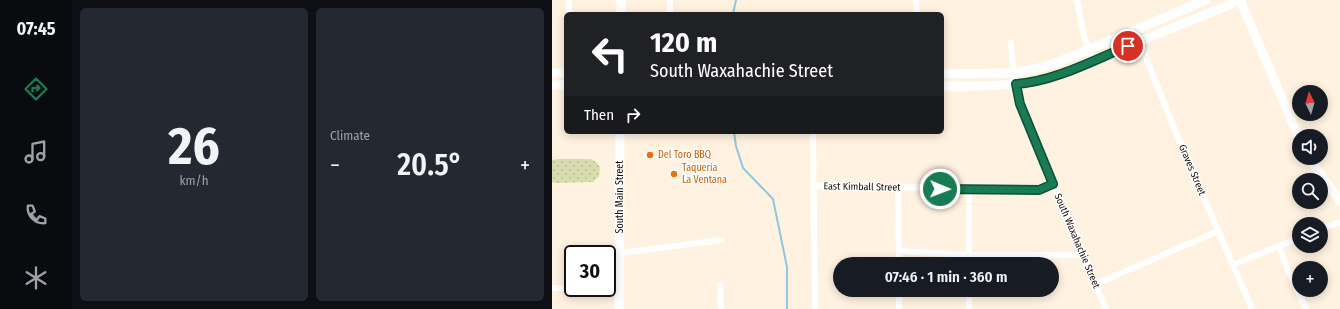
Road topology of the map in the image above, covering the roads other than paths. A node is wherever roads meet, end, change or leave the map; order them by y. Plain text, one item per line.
1 (569, 0) edge
2 (621, 0) edge
3 (670, 0) edge
4 (916, 0) edge
5 (1077, 0) edge
6 (1206, 0) edge
7 (1240, 0) edge
8 (569, 12) edge
9 (621, 12) edge
10 (670, 12) edge
11 (917, 12) edge
12 (1135, 30) junction
13 (1139, 42) junction
14 (1011, 43) dead end
15 (1089, 50) junction
16 (1094, 60) junction
17 (552, 73) edge
18 (564, 73) edge
19 (1014, 73) junction
20 (944, 74) edge
21 (1016, 84) junction
22 (552, 85) edge
23 (564, 85) edge
24 (944, 86) edge
25 (1295, 129) edge
26 (620, 134) edge
27 (814, 134) edge
28 (1314, 165) edge
29 (1053, 184) junction
30 (814, 186) junction
31 (898, 188) junction
32 (969, 189) junction
33 (1340, 201) edge
34 (1340, 222) edge
35 (1328, 226) edge
36 (1218, 231) junction
37 (721, 240) dead end
38 (1292, 241) edge
39 (1279, 247) junction
40 (899, 252) junction
41 (620, 253) junction
42 (1083, 254) junction
43 (969, 255) junction
44 (899, 257) edge
45 (1232, 265) junction
46 (1096, 284) junction
47 (720, 285) dead end
48 (552, 288) edge
49 (564, 288) edge
50 (619, 288) joint
51 (899, 297) edge
52 (969, 297) edge
53 (619, 309) edge
54 (721, 309) edge
55 (815, 309) edge
56 (899, 309) edge
57 (969, 309) edge
58 (1106, 309) edge
59 (1252, 309) edge
60 (1306, 309) edge

1 - 8 street
2 - 9 main road
3 - 10 street
4 - 11 street
5 - 15 street
6 - 12 main road
7 - 13 main road
7 - 25 main road
12 - 13 street, Graves Street
12 - 15 main road
13 - 16 main road
13 - 36 street, Graves Street
14 - 19 street, South Waxahachie Street
15 - 16 street
15 - 19 main road
16 - 21 main road
17 - 18 main road
19 - 20 main road
19 - 21 street, South Waxahachie Street
21 - 24 main road
21 - 29 street, South Waxahachie Street
22 - 23 main road
26 - 41 main road, South Main Street
27 - 30 street
28 - 33 main road
29 - 32 street, East Kimball Street
29 - 42 street, South Waxahachie Street
30 - 31 street, East Kimball Street
30 - 55 street
31 - 32 street, East Kimball Street
31 - 40 street
32 - 43 street
34 - 35 street
36 - 45 street, Graves Street
36 - 46 street
37 - 41 street
38 - 39 street
39 - 45 street
39 - 60 street
40 - 43 street
40 - 44 street
41 - 50 main road, South Main Street
42 - 43 street
42 - 46 street, South Waxahachie Street
45 - 59 street, Graves Street
46 - 58 street, South Waxahachie Street
47 - 54 street
48 - 49 street
50 - 53 main road, South Main Street
51 - 56 street
52 - 57 street

